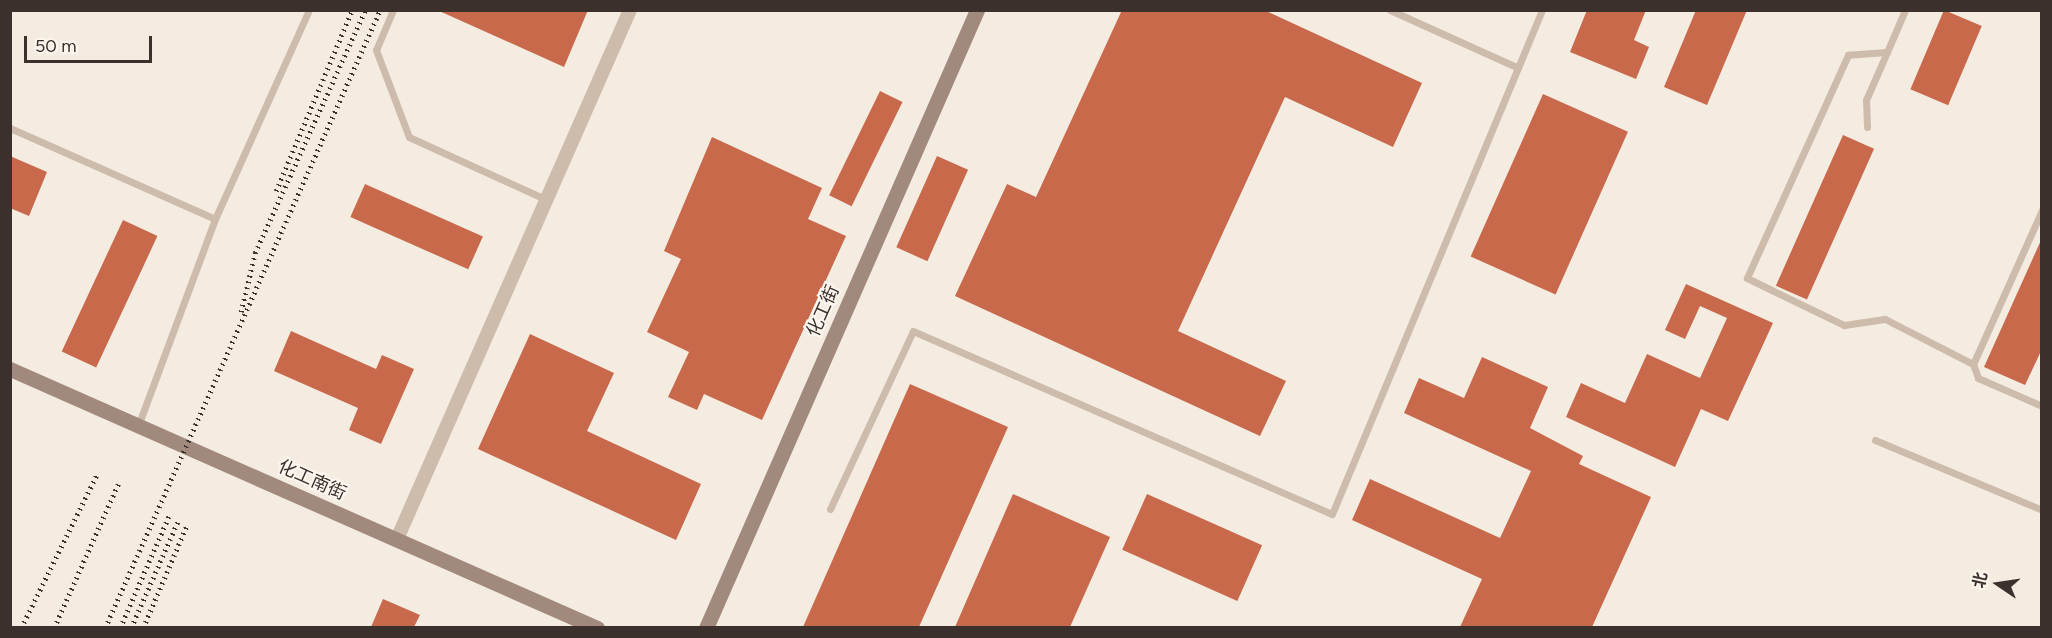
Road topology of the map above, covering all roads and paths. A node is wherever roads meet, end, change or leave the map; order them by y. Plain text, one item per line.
1 (309, 10) edge
2 (393, 10) edge
3 (630, 10) edge
4 (976, 10) edge
5 (1390, 10) edge
6 (1542, 10) edge
7 (1905, 10) edge
8 (1887, 51) junction
9 (1516, 67) junction
10 (1867, 127) dead end
11 (10, 128) edge
12 (547, 200) junction
13 (2042, 210) edge
14 (215, 219) junction
15 (1973, 364) junction
16 (10, 369) edge
17 (2042, 406) edge
18 (138, 426) junction
19 (1875, 440) dead end
20 (830, 509) dead end
21 (2042, 510) edge
22 (397, 539) junction
23 (597, 627) edge
24 (706, 627) edge

1 - 14 lane
2 - 12 lane
3 - 12 street
4 - 24 street, 化工街
5 - 9 lane
6 - 9 lane
7 - 8 lane
8 - 10 lane
8 - 15 lane
9 - 20 lane
11 - 14 lane
12 - 22 street
13 - 15 lane
14 - 18 lane
15 - 17 lane
16 - 18 street, 化工南街
18 - 22 street, 化工南街
19 - 21 lane
22 - 23 street, 化工南街

